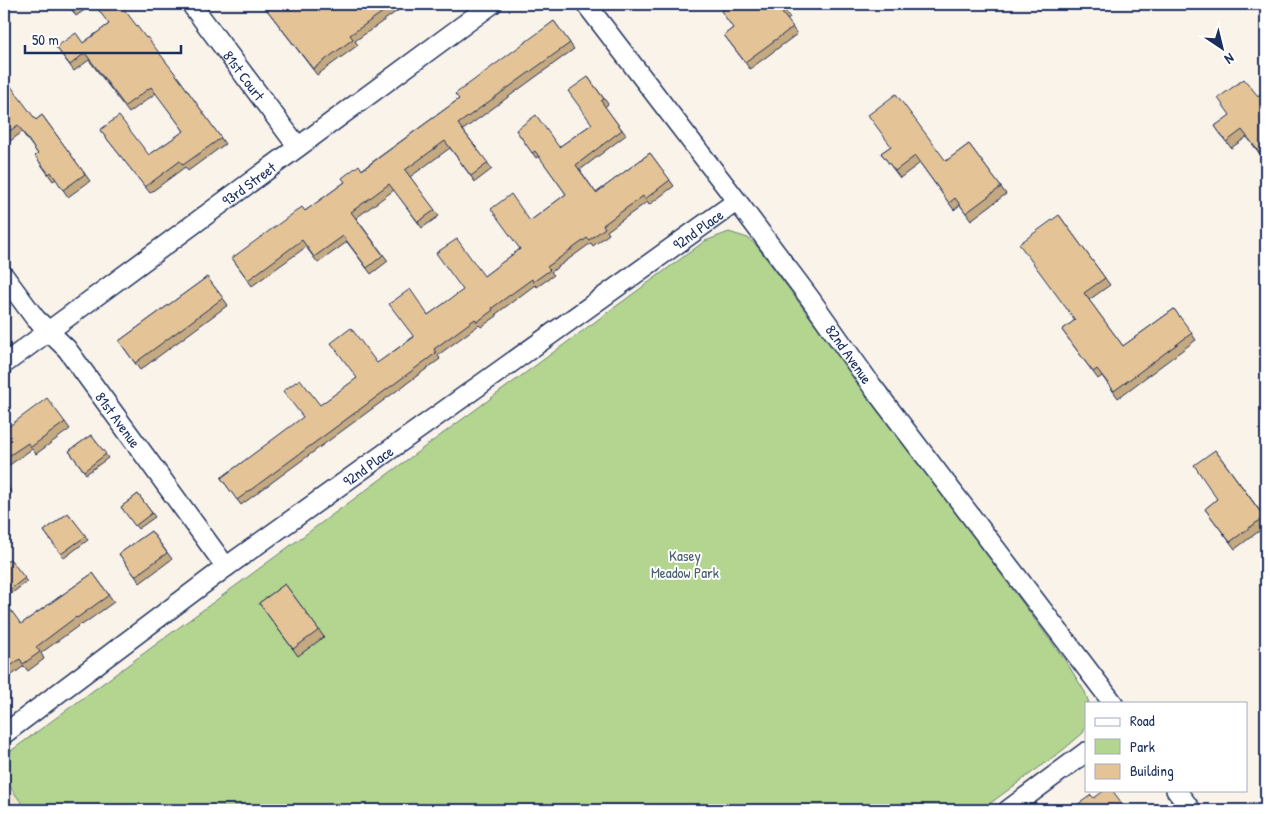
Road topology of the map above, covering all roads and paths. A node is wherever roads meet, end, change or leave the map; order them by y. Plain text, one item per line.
1 (191, 4) edge
2 (492, 4) edge
3 (586, 4) edge
4 (298, 146) junction
5 (737, 201) junction
6 (4, 276) edge
7 (48, 331) junction
8 (4, 364) edge
9 (226, 567) junction
10 (1113, 702) edge
11 (4, 734) edge
12 (1085, 753) edge
13 (1178, 792) edge
14 (1008, 810) edge
15 (1191, 810) edge

1 - 4 street, 81st Court
2 - 4 street, 93rd Street
3 - 5 street, 82nd Avenue
4 - 7 street, 93rd Street
5 - 9 street, 92nd Place
5 - 10 street, 82nd Avenue
6 - 7 street, 81st Avenue
7 - 8 street, 93rd Street
7 - 9 street, 81st Avenue
9 - 11 street, 92nd Place
12 - 14 street
13 - 15 street

